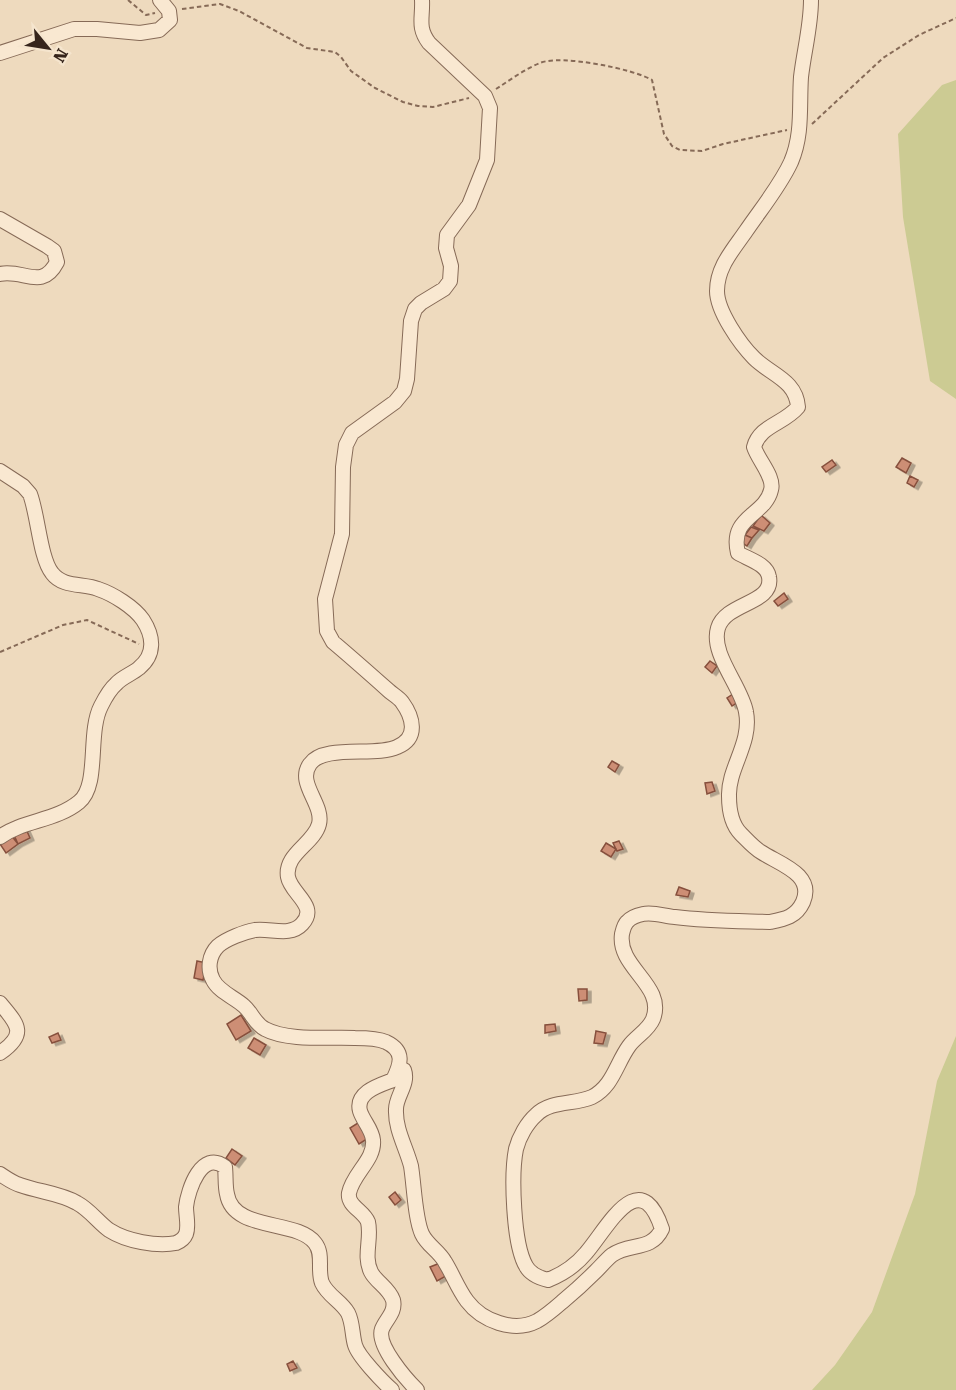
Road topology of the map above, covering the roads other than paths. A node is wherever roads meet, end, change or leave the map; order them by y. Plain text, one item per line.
1 (422, 0) edge
2 (811, 0) edge
3 (165, 5) edge
4 (0, 53) edge
5 (0, 219) edge
6 (0, 274) edge
7 (0, 471) edge
8 (0, 837) edge
9 (0, 1003) edge
10 (0, 1053) edge
11 (399, 1068) junction
12 (0, 1174) edge
13 (392, 1390) edge
14 (417, 1390) edge

1 - 11 street
2 - 11 street
3 - 4 street
5 - 6 street
7 - 8 street
9 - 10 street
11 - 14 street
12 - 13 street

